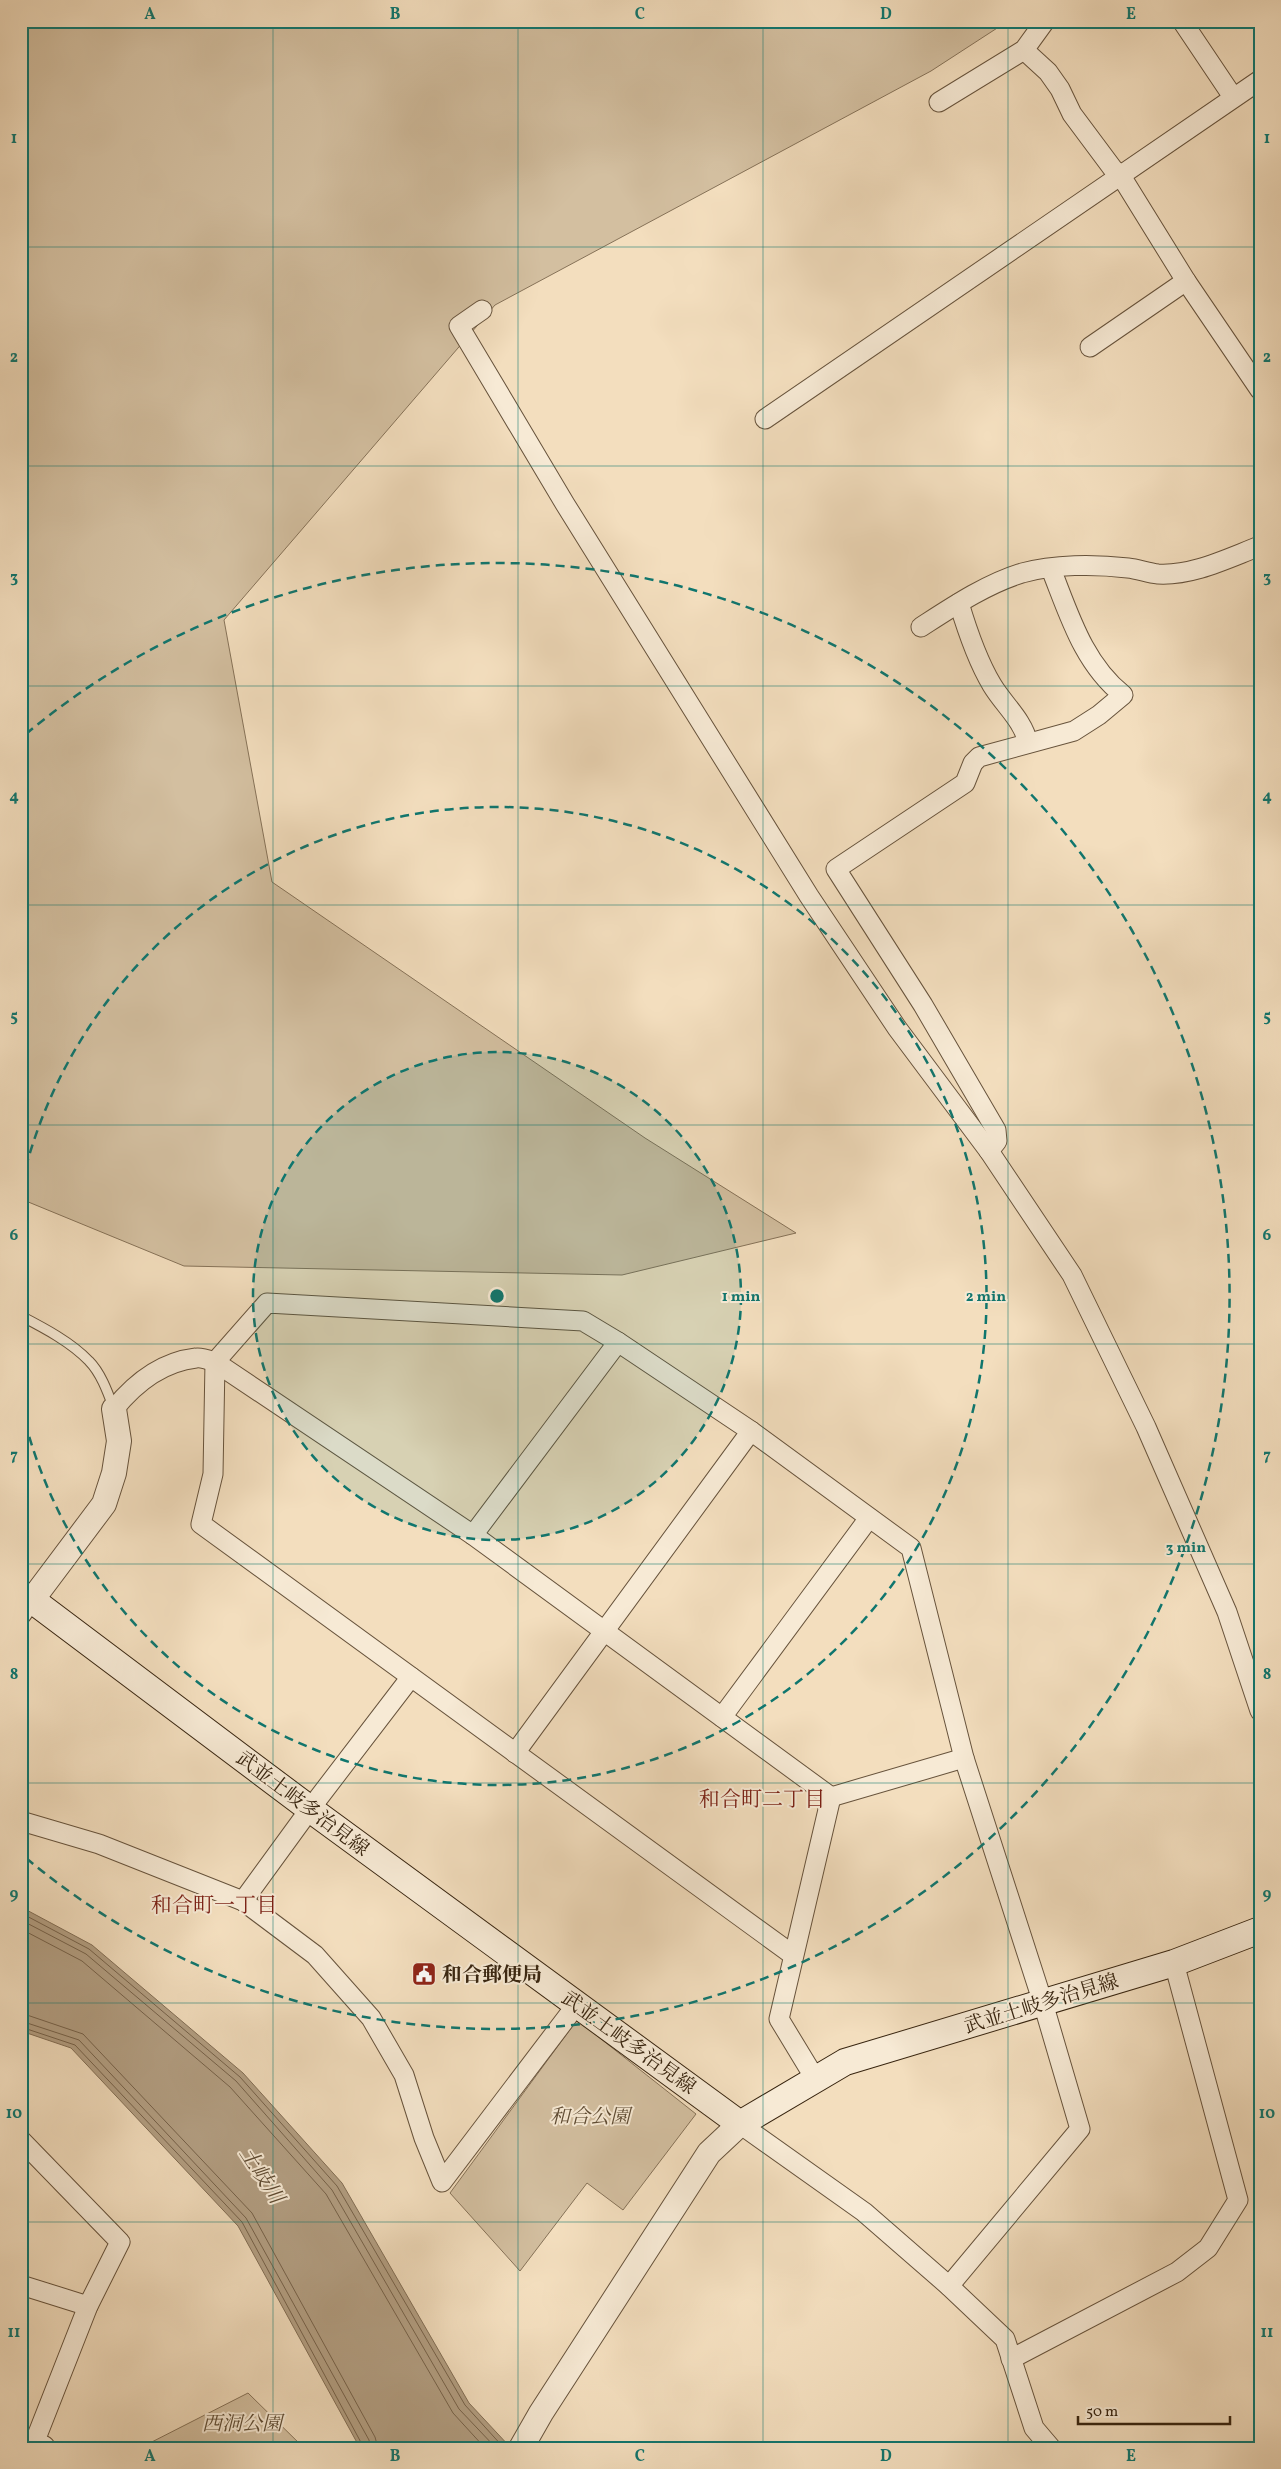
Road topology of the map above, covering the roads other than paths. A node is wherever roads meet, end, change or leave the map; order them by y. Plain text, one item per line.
1 (1046, 21) edge
2 (1182, 21) edge
3 (1024, 50) junction
4 (1260, 80) edge
5 (1233, 97) junction
6 (940, 102) dead end
7 (1121, 176) junction
8 (1186, 281) junction
9 (482, 310) dead end
10 (1090, 347) dead end
11 (1257, 380) edge
12 (765, 419) dead end
13 (1260, 546) edge
14 (1051, 569) junction
15 (959, 603) junction
16 (921, 627) dead end
17 (1028, 743) junction
18 (989, 1151) junction
19 (21, 1316) edge
20 (618, 1342) junction
21 (215, 1362) junction
22 (114, 1409) junction
23 (751, 1431) junction
24 (869, 1518) junction
25 (473, 1535) junction
26 (25, 1603) edge
27 (604, 1631) junction
28 (411, 1676) junction
29 (1260, 1711) edge
30 (722, 1717) junction
31 (515, 1753) junction
32 (964, 1758) junction
33 (831, 1797) junction
34 (310, 1808) junction
35 (21, 1821) edge
36 (243, 1901) junction
37 (1260, 1930) edge
38 (793, 1955) junction
39 (1174, 1963) junction
40 (1043, 2002) junction
41 (577, 2004) junction
42 (816, 2080) junction
43 (740, 2124) junction
44 (21, 2140) edge
45 (21, 2284) edge
46 (949, 2286) junction
47 (88, 2306) junction
48 (1011, 2359) junction
49 (32, 2445) edge
50 (521, 2448) edge
51 (1051, 2448) edge

1 - 3 street
2 - 5 street
3 - 6 street
3 - 7 street
4 - 5 street
5 - 7 street
7 - 8 street
7 - 12 street
8 - 10 street
8 - 11 street
9 - 18 street
13 - 14 street
14 - 15 street
14 - 17 street
15 - 16 street
15 - 17 street
17 - 18 street
18 - 29 street
19 - 22 lane
20 - 21 street
20 - 23 street
20 - 25 street
21 - 22 street
21 - 25 street
21 - 28 street
22 - 26 street
23 - 24 street
23 - 27 street
24 - 30 street
24 - 32 street
25 - 27 street
26 - 34 main road, 武並土岐多治見線
27 - 30 street
27 - 31 street
28 - 31 street
28 - 34 street
30 - 33 street
31 - 38 street
32 - 33 street
32 - 40 street
33 - 38 street
34 - 36 street
34 - 41 main road, 武並土岐多治見線
35 - 36 street
36 - 41 street
37 - 39 main road, 武並土岐多治見線
38 - 42 street
39 - 40 main road, 武並土岐多治見線
39 - 48 street
40 - 42 main road, 武並土岐多治見線
40 - 46 street
41 - 43 main road, 武並土岐多治見線
42 - 43 main road, 武並土岐多治見線
43 - 46 street
43 - 50 street
44 - 47 street
45 - 47 street
46 - 48 street
47 - 49 street
48 - 51 street

